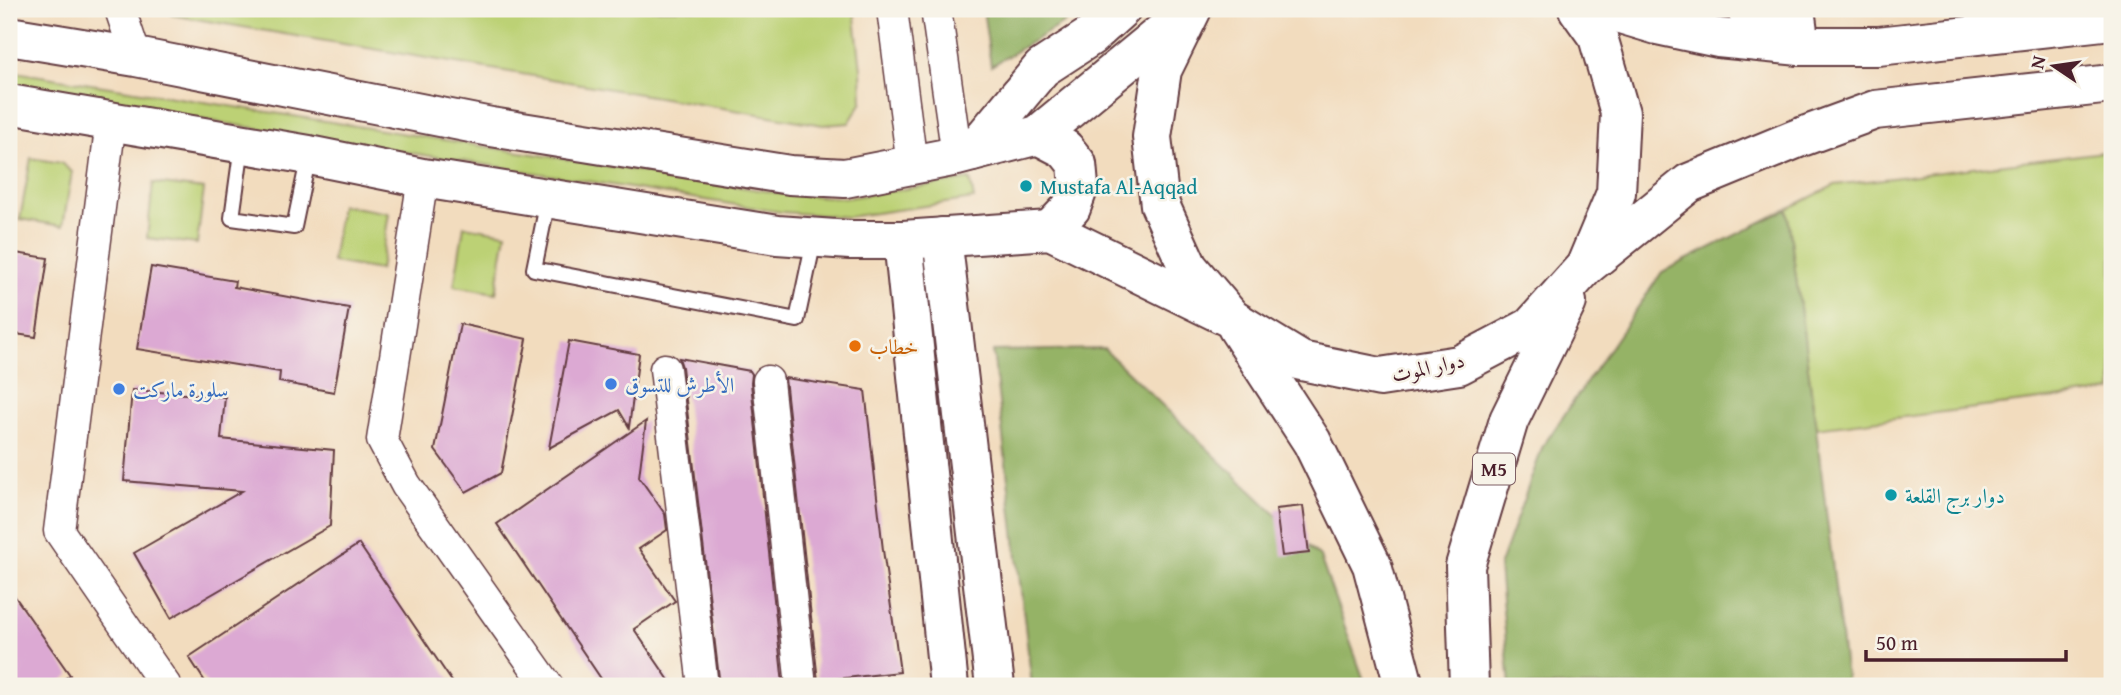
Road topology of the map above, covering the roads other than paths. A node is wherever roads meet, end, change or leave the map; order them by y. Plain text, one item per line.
1 (120, 9) edge
2 (892, 9) edge
3 (936, 9) edge
4 (1121, 9) edge
5 (1192, 9) edge
6 (1578, 9) edge
7 (1611, 9) edge
8 (1746, 9) edge
9 (2112, 20) edge
10 (1792, 33) edge
11 (9, 36) edge
12 (136, 57) junction
13 (2112, 84) edge
14 (9, 104) edge
15 (111, 121) junction
16 (491, 127) junction
17 (1038, 135) junction
18 (242, 144) junction
19 (965, 154) junction
20 (309, 155) junction
21 (912, 165) junction
22 (423, 178) junction
23 (477, 187) junction
24 (549, 198) junction
25 (1050, 230) junction
26 (814, 237) junction
27 (942, 237) junction
28 (903, 240) junction
29 (1585, 267) junction
30 (1232, 319) junction
31 (665, 369) dead end
32 (768, 381) dead end
33 (166, 686) edge
34 (548, 686) edge
35 (703, 686) edge
36 (801, 686) edge
37 (949, 686) edge
38 (995, 686) edge
39 (1404, 686) edge
40 (1469, 686) edge

1 - 12 street
2 - 21 street
3 - 19 street
4 - 19 main road
5 - 17 main road
5 - 30 main road, دوار الموت
6 - 29 main road, دوار الموت
7 - 10 main road
8 - 10 main road
9 - 10 main road
11 - 12 main road
12 - 16 main road
13 - 29 main road
14 - 15 main road
15 - 18 main road
15 - 33 street
16 - 21 main road
16 - 23 main road
17 - 19 main road
17 - 25 main road
18 - 20 main road
18 - 20 lane
19 - 21 main road
20 - 22 main road
22 - 23 main road
22 - 34 street
23 - 24 main road
24 - 26 main road
24 - 26 lane
25 - 27 main road
25 - 30 main road
26 - 28 main road
27 - 28 main road
27 - 38 main road
28 - 37 main road
29 - 30 main road, دوار الموت
29 - 40 main road, M5
30 - 39 main road
31 - 35 street
32 - 36 street

